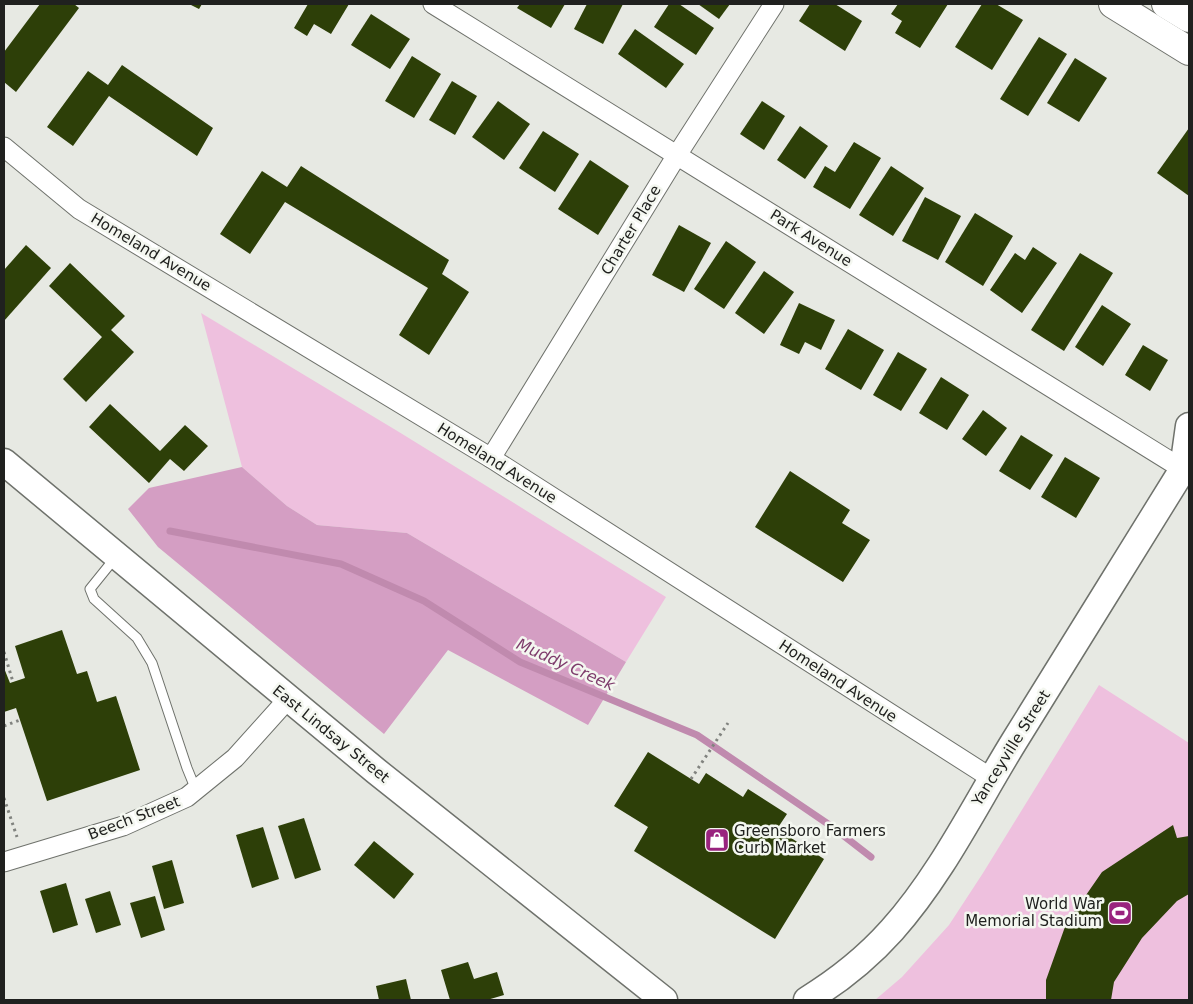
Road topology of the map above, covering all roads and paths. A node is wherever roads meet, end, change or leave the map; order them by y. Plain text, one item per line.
1 (434, 4) edge
2 (774, 4) edge
3 (1113, 4) edge
4 (1166, 4) edge
5 (1189, 18) edge
6 (1189, 51) edge
7 (4, 146) edge
8 (677, 155) junction
9 (1189, 426) edge
10 (491, 458) junction
11 (4, 462) edge
12 (1187, 469) edge
13 (117, 556) junction
14 (4, 652) edge
15 (13, 682) dead end
16 (288, 698) junction
17 (20, 720) dead end
18 (728, 723) dead end
19 (4, 726) edge
20 (991, 778) junction
21 (691, 779) dead end
22 (196, 790) junction
23 (4, 798) edge
24 (24, 856) junction
25 (4, 862) edge
26 (664, 1000) edge
27 (807, 1000) edge

1 - 8 street, Park Avenue
2 - 8 street, Charter Place
3 - 6 main road
4 - 5 main road
7 - 10 street, Homeland Avenue
8 - 10 street, Charter Place
8 - 12 street, Park Avenue
9 - 12 street, Yanceyville Street
10 - 20 street, Homeland Avenue
11 - 13 street, East Lindsay Street
12 - 20 street, Yanceyville Street
13 - 16 street, East Lindsay Street
13 - 22 lane
14 - 15 path
16 - 22 street, Beech Street
16 - 26 street, East Lindsay Street
17 - 19 path
18 - 21 path
20 - 27 street, Yanceyville Street
22 - 24 street, Beech Street
23 - 24 path
24 - 25 street, Beech Street

